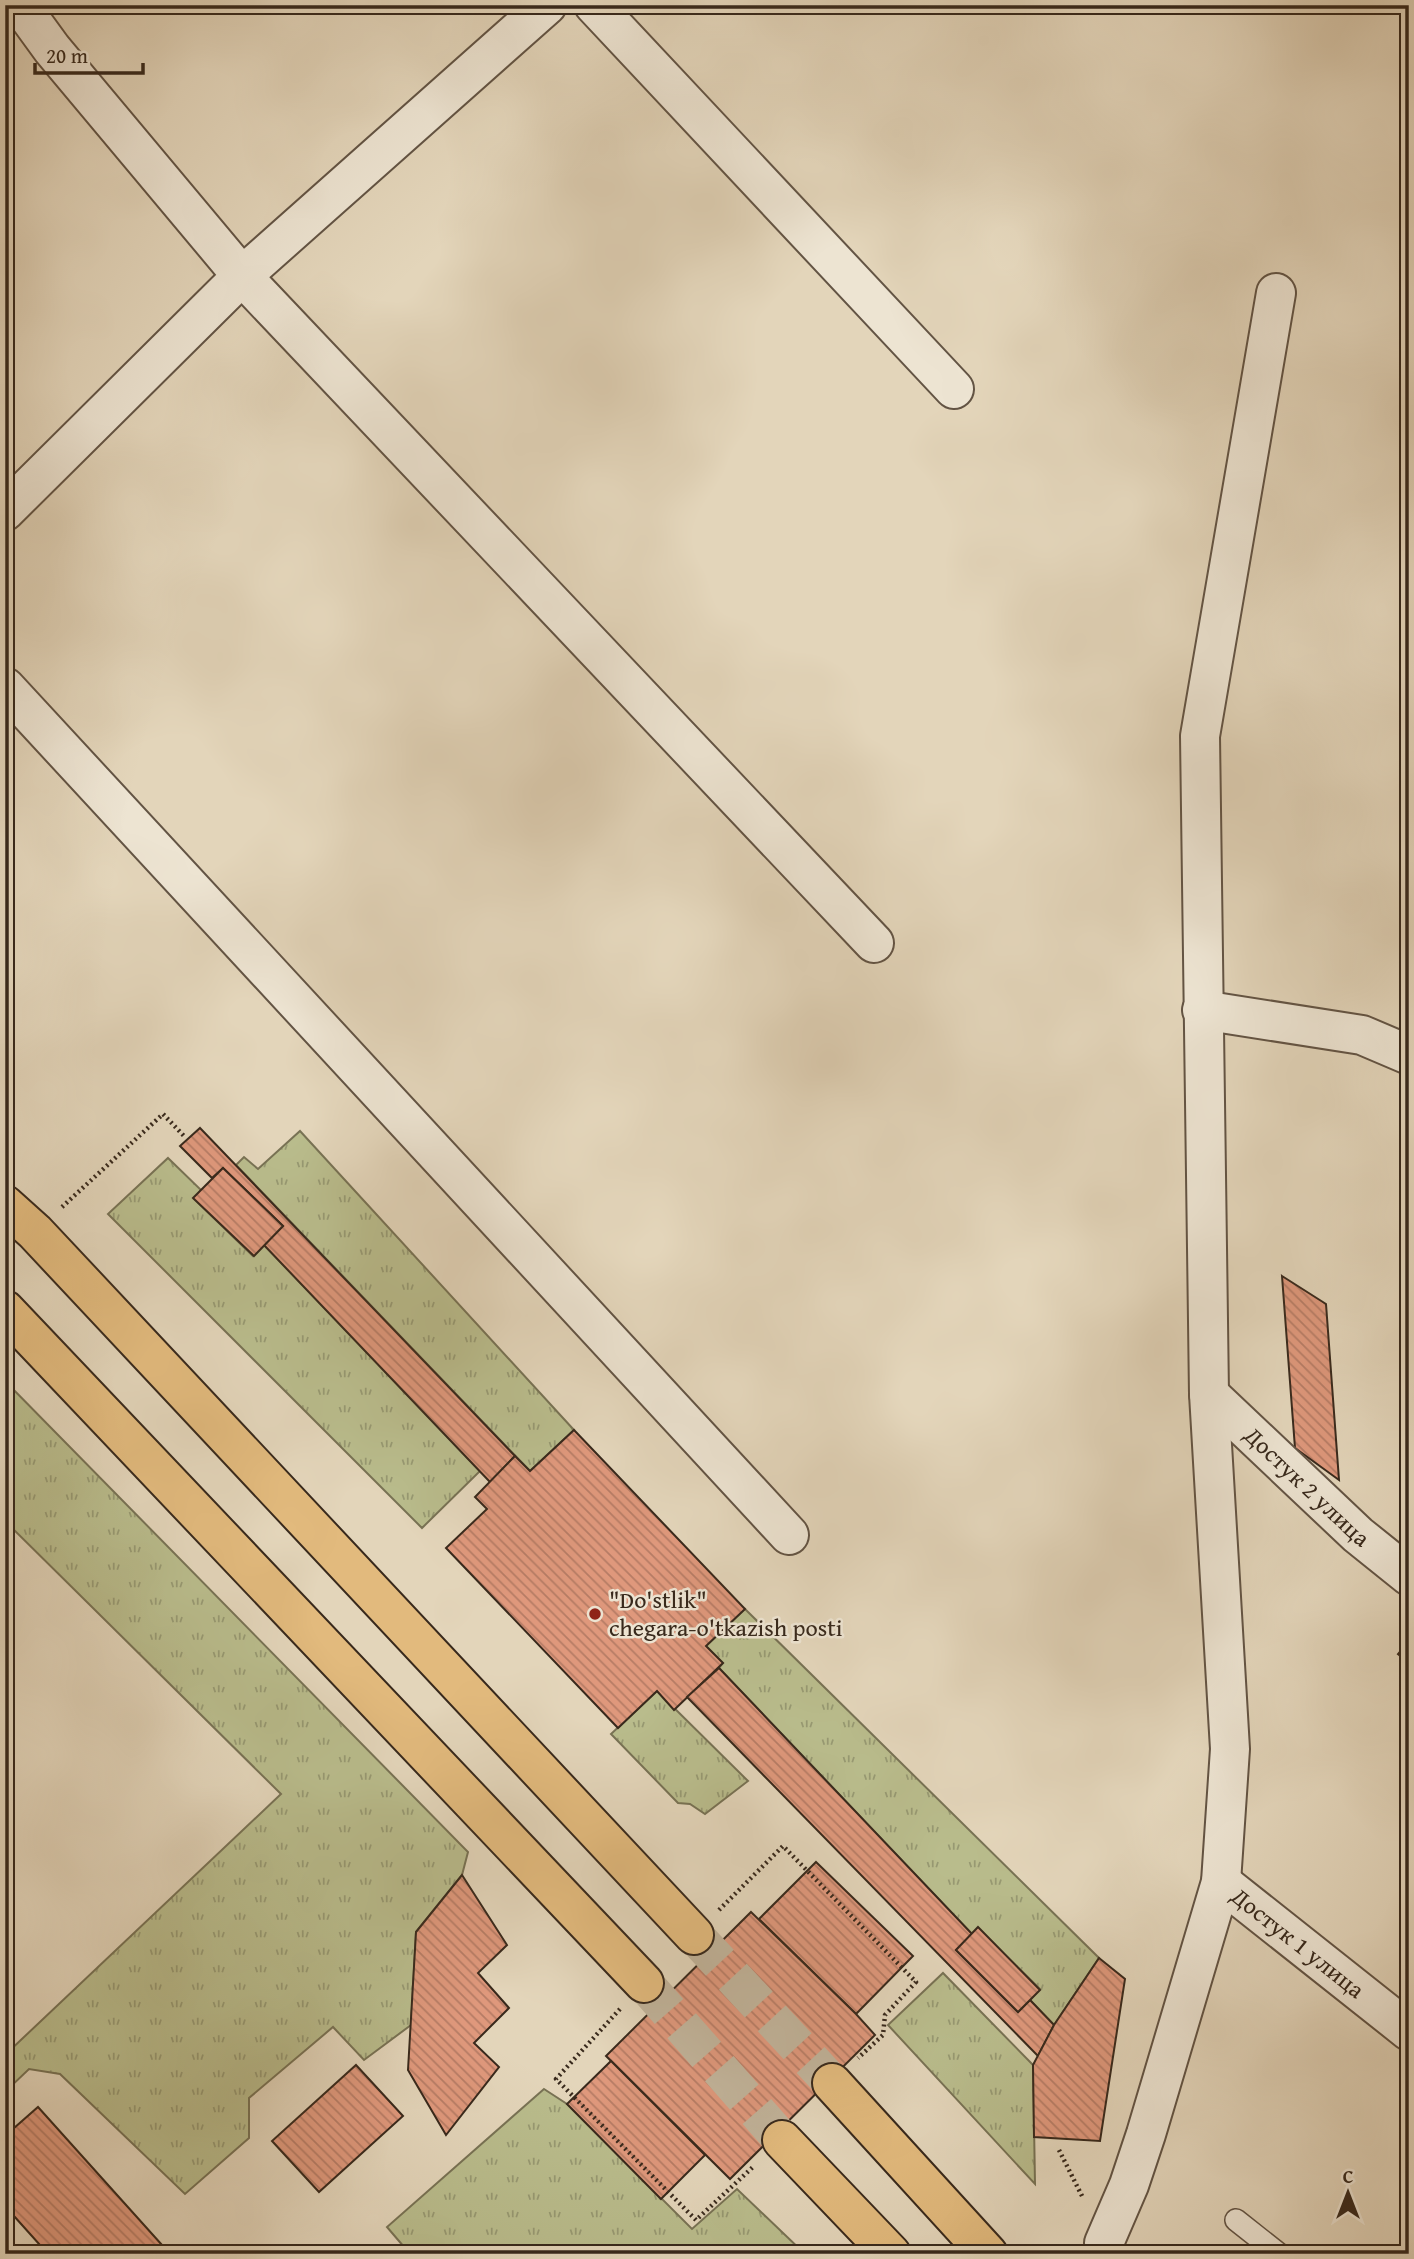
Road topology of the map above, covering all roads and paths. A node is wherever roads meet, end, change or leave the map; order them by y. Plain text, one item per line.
1 (20, 5) edge
2 (547, 5) edge
3 (594, 5) edge
4 (242, 276) junction
5 (1276, 293) dead end
6 (954, 389) dead end
7 (5, 511) edge
8 (5, 687) edge
9 (874, 943) dead end
10 (1202, 1010) junction
11 (1409, 1055) edge
12 (184, 1136) dead end
13 (5, 1205) edge
14 (35, 1232) junction
15 (5, 1310) edge
16 (1209, 1394) junction
17 (789, 1535) dead end
18 (1409, 1576) edge
19 (1221, 1882) junction
20 (694, 1935) joint
21 (644, 1983) joint
22 (1409, 2031) edge
23 (832, 2082) joint
24 (782, 2140) joint
25 (1237, 2220) dead end
26 (1104, 2243) dead end
27 (982, 2247) edge
28 (891, 2254) edge
29 (1279, 2254) edge

1 - 4 street
2 - 4 street
3 - 6 street
4 - 7 street
4 - 9 street
5 - 10 street
8 - 17 street
10 - 11 street
10 - 16 street
12 - 14 path
13 - 14 highway
14 - 20 highway
15 - 21 highway
16 - 18 street, Достук 2 улица
16 - 19 street
19 - 22 street, Достук 1 улица
19 - 26 street
20 - 23 path
21 - 24 path
23 - 27 highway
24 - 28 highway
25 - 29 lane

